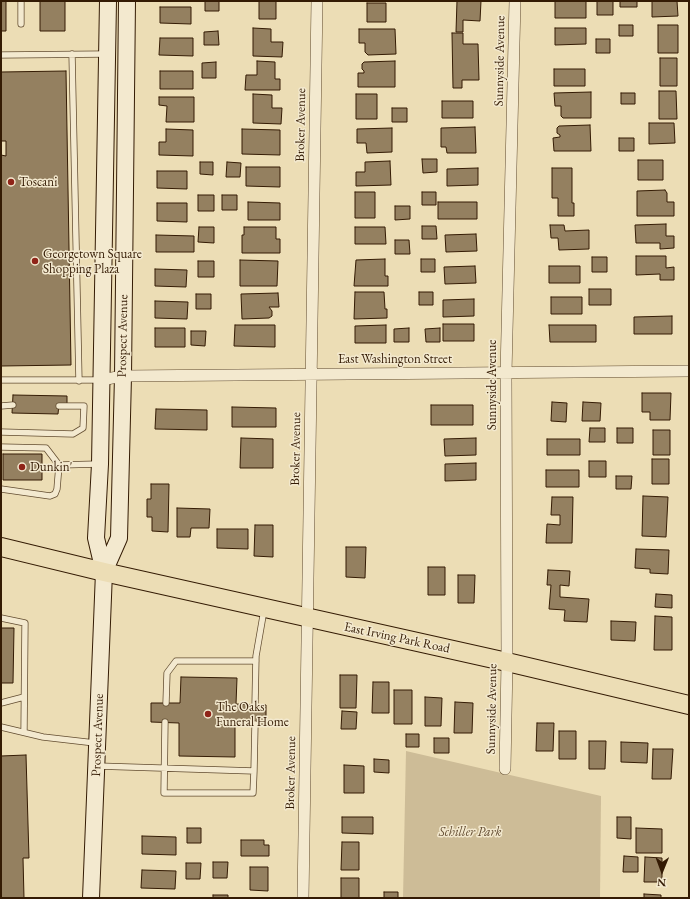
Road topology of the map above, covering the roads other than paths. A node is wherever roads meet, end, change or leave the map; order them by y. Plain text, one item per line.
1 (21, 1) edge
2 (108, 1) edge
3 (127, 1) edge
4 (318, 1) edge
5 (515, 1) edge
6 (21, 24) dead end
7 (72, 54) junction
8 (108, 54) junction
9 (1, 55) edge
10 (689, 371) edge
11 (312, 373) junction
12 (506, 373) junction
13 (123, 376) junction
14 (1, 380) edge
15 (79, 380) junction
16 (102, 380) junction
17 (12, 405) dead end
18 (1, 406) edge
19 (59, 406) dead end
20 (1, 432) edge
21 (1, 447) edge
22 (100, 464) junction
23 (59, 465) junction
24 (1, 489) edge
25 (1, 547) edge
26 (104, 572) junction
27 (264, 608) junction
28 (1, 618) edge
29 (307, 618) junction
30 (256, 661) junction
31 (507, 662) junction
32 (24, 697) junction
33 (1, 703) edge
34 (166, 703) dead end
35 (255, 705) dead end
36 (689, 705) edge
37 (165, 722) dead end
38 (255, 724) dead end
39 (1, 727) edge
40 (24, 732) junction
41 (98, 744) junction
42 (97, 766) junction
43 (164, 768) junction
44 (505, 769) dead end
45 (254, 771) junction
46 (91, 898) edge
47 (303, 898) edge

1 - 6 lane
2 - 8 street, Prospect Avenue
3 - 13 street, Prospect Avenue
4 - 11 street, Broker Avenue
5 - 12 street, Sunnyside Avenue
7 - 8 lane
7 - 9 lane
7 - 15 lane
8 - 16 street, Prospect Avenue
10 - 12 street, East Washington Street
11 - 12 street, East Washington Street
11 - 13 street, East Washington Street
11 - 29 street, Broker Avenue
12 - 31 street, Sunnyside Avenue
13 - 16 street, East Washington Street
13 - 26 street, Prospect Avenue
14 - 15 lane
15 - 16 lane
16 - 22 street, Prospect Avenue
17 - 18 lane
19 - 20 lane
21 - 23 lane
22 - 23 lane
22 - 26 street, Prospect Avenue
23 - 24 lane
25 - 26 main road, East Irving Park Road
26 - 27 main road, East Irving Park Road
26 - 41 street, Prospect Avenue
27 - 29 main road, East Irving Park Road
27 - 30 lane
28 - 32 lane
29 - 31 main road, East Irving Park Road
29 - 47 street, Broker Avenue
30 - 34 lane
30 - 35 lane
31 - 36 main road, East Irving Park Road
31 - 44 street, Sunnyside Avenue
32 - 33 lane
32 - 40 lane
37 - 43 lane
38 - 45 lane
39 - 40 lane
40 - 41 lane
41 - 42 street, Prospect Avenue
42 - 43 lane
42 - 46 street, Prospect Avenue
43 - 45 lane
43 - 45 lane

